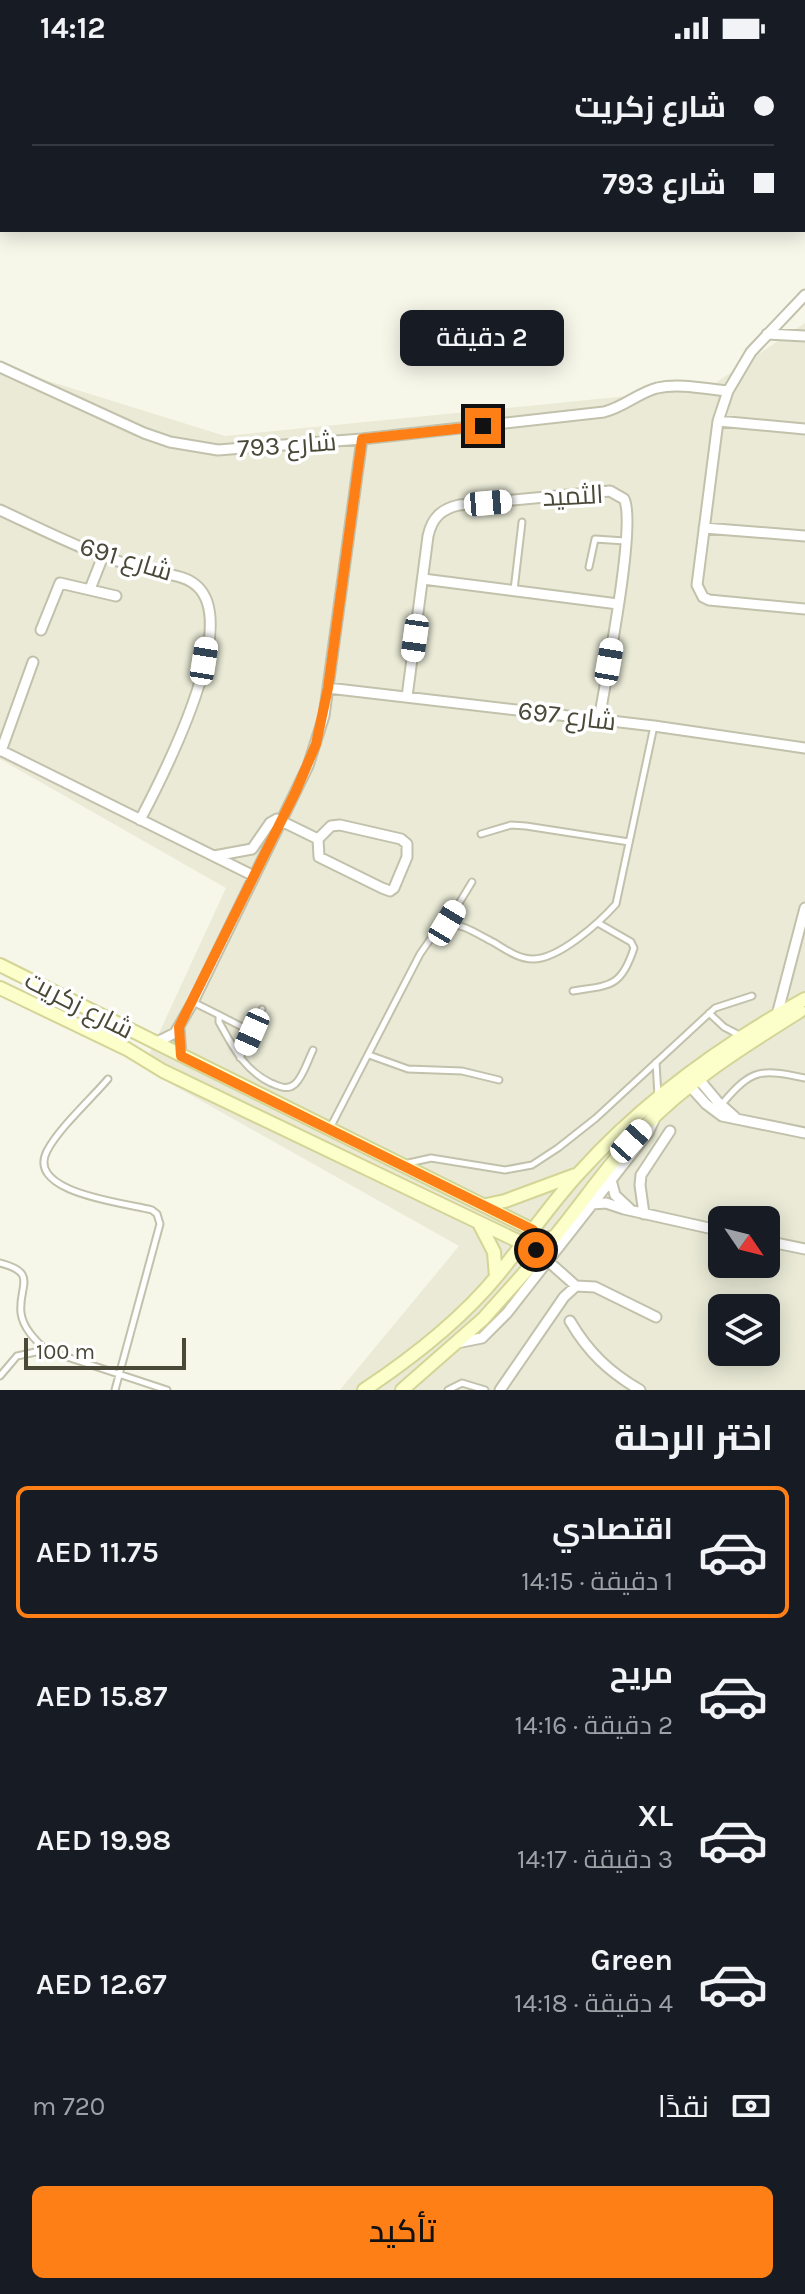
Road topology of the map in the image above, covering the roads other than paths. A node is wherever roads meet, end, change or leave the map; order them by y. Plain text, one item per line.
1 (805, 295) edge
2 (767, 334) junction
3 (805, 336) edge
4 (0, 367) edge
5 (728, 391) junction
6 (718, 421) junction
7 (805, 429) edge
8 (362, 439) junction
9 (0, 510) edge
10 (522, 522) dead end
11 (704, 528) junction
12 (805, 536) edge
13 (626, 541) junction
14 (103, 556) junction
15 (589, 567) dead end
16 (423, 579) junction
17 (90, 589) junction
18 (514, 591) junction
19 (116, 596) dead end
20 (618, 604) junction
21 (805, 609) edge
22 (41, 630) dead end
23 (33, 662) dead end
24 (328, 688) junction
25 (407, 697) junction
26 (599, 720) junction
27 (654, 726) junction
28 (805, 748) edge
29 (0, 751) edge
30 (282, 819) junction
31 (140, 820) junction
32 (481, 834) dead end
33 (318, 839) junction
34 (629, 842) junction
35 (214, 856) junction
36 (254, 876) junction
37 (472, 882) dead end
38 (805, 908) edge
39 (447, 923) junction
40 (598, 923) junction
41 (0, 965) edge
42 (783, 985) junction
43 (0, 988) edge
44 (573, 991) dead end
45 (752, 996) dead end
46 (193, 1002) junction
47 (803, 1003) edge
48 (262, 1009) dead end
49 (709, 1013) junction
50 (219, 1015) junction
51 (777, 1015) junction
52 (179, 1027) junction
53 (252, 1032) junction
54 (742, 1036) junction
55 (155, 1043) junction
56 (313, 1050) dead end
57 (369, 1055) junction
58 (181, 1056) junction
59 (240, 1058) junction
60 (655, 1061) junction
61 (805, 1078) edge
62 (108, 1079) dead end
63 (691, 1079) junction
64 (499, 1080) dead end
65 (658, 1098) junction
66 (722, 1105) junction
67 (656, 1115) junction
68 (735, 1117) junction
69 (330, 1129) junction
70 (670, 1131) dead end
71 (805, 1133) edge
72 (629, 1156) junction
73 (402, 1164) junction
74 (644, 1168) junction
75 (578, 1174) junction
76 (611, 1180) junction
77 (592, 1204) junction
78 (486, 1205) junction
79 (631, 1210) junction
80 (644, 1214) junction
81 (477, 1221) junction
82 (708, 1228) edge
83 (534, 1236) junction
84 (556, 1236) junction
85 (522, 1243) junction
86 (780, 1244) edge
87 (805, 1249) edge
88 (549, 1262) junction
89 (0, 1263) edge
90 (530, 1266) junction
91 (496, 1277) junction
92 (576, 1286) junction
93 (656, 1317) dead end
94 (570, 1321) dead end
95 (457, 1343) junction
96 (46, 1350) junction
97 (120, 1373) junction
98 (0, 1376) edge
99 (115, 1390) edge
100 (167, 1390) edge
101 (364, 1390) edge
102 (402, 1390) edge
103 (448, 1390) edge
104 (485, 1390) edge
105 (500, 1390) edge
106 (640, 1390) edge

1 - 2 street
2 - 3 street
2 - 5 street
4 - 8 street, شارع 793
5 - 6 street
5 - 8 street, شارع 793
6 - 7 street
6 - 11 street
8 - 24 street
9 - 14 street, شارع 691
10 - 18 lane
11 - 12 street
11 - 21 street
13 - 15 lane
13 - 16 street, الثميد
13 - 20 street, الثميد
14 - 17 street
14 - 31 street, شارع 691
16 - 18 street
16 - 25 street, الثميد
17 - 19 street
17 - 22 street
18 - 20 street
20 - 26 street, الثميد
23 - 29 street
24 - 25 street, شارع 697
24 - 30 street
25 - 26 street, شارع 697
26 - 27 street, شارع 697
27 - 28 street, شارع 697
27 - 34 lane
29 - 31 street
30 - 33 street
30 - 35 street
30 - 36 street
31 - 35 street
32 - 34 lane
33 - 33 street
34 - 40 lane
35 - 36 street
36 - 46 street
37 - 39 lane
38 - 42 street
39 - 40 lane
39 - 57 lane
40 - 44 lane
41 - 55 street, شارع زكريت
42 - 47 street
42 - 51 street
43 - 81 street, شارع زكريت
45 - 49 lane
46 - 50 lane
46 - 52 street
47 - 51 street
47 - 63 street
48 - 53 lane
49 - 54 lane
49 - 60 lane
50 - 53 lane
50 - 59 lane
51 - 54 street
52 - 55 street
52 - 58 street
53 - 59 lane
54 - 63 street
55 - 58 street, شارع زكريت
56 - 59 lane
57 - 64 lane
57 - 69 lane
58 - 69 street, شارع زكريت
60 - 65 lane
60 - 73 lane
61 - 66 lane
62 - 97 lane
63 - 65 street
63 - 66 street
63 - 67 street
63 - 68 street
65 - 75 street
66 - 68 street
67 - 72 street
67 - 84 street
68 - 71 street
69 - 73 street, شارع زكريت
70 - 74 street
72 - 74 street
72 - 76 street
73 - 78 street, شارع زكريت
74 - 80 street
75 - 78 street
75 - 83 street
76 - 77 street
76 - 79 street
77 - 79 street
77 - 88 street
78 - 83 street, شارع زكريت
79 - 80 street
80 - 82 street
81 - 85 street, شارع زكريت
81 - 91 street
83 - 84 street
83 - 85 street
83 - 90 street
84 - 90 street
85 - 91 street
86 - 87 street
88 - 92 street
88 - 95 street
89 - 96 lane
90 - 95 street
91 - 101 street
92 - 93 street
92 - 105 street
94 - 106 street
95 - 102 street
96 - 97 lane
96 - 98 lane
97 - 99 lane
97 - 100 lane
103 - 104 lane

